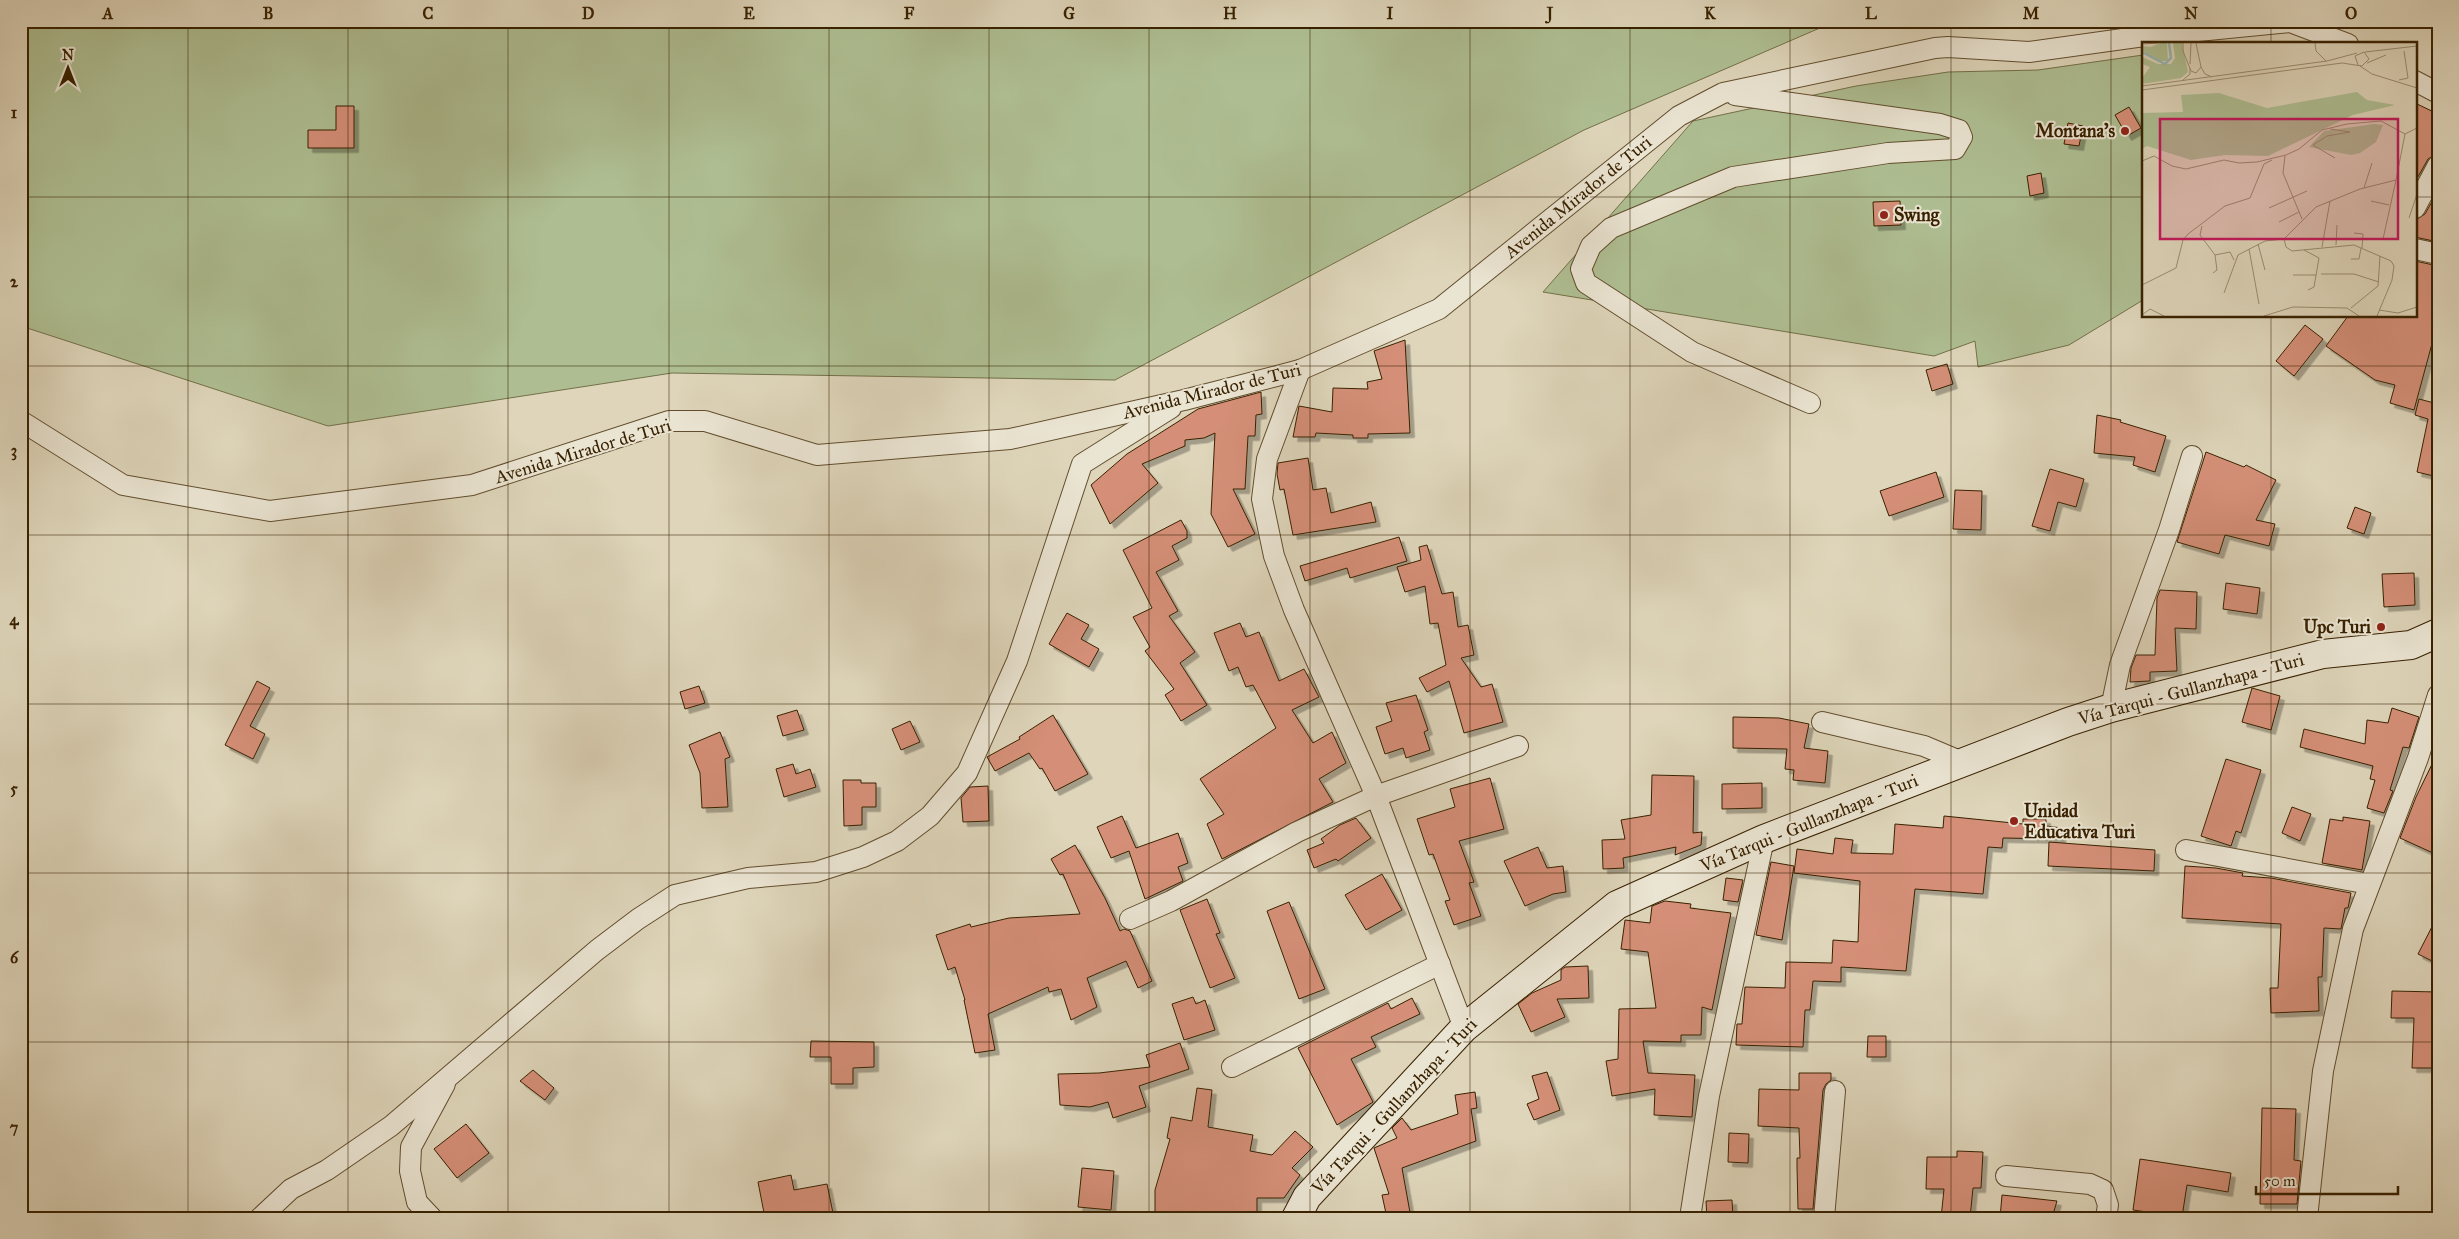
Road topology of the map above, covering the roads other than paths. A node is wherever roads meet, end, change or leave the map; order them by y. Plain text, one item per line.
1 (2343, 42) edge
2 (2416, 81) edge
3 (1724, 93) junction
4 (2438, 94) edge
5 (2438, 165) edge
6 (2416, 206) edge
7 (2416, 249) edge
8 (2438, 254) edge
9 (1300, 370) junction
10 (1184, 400) junction
11 (1810, 403) dead end
12 (21, 421) edge
13 (2192, 456) dead end
14 (2438, 633) edge
15 (2438, 695) edge
16 (2111, 708) junction
17 (1822, 722) dead end
18 (1518, 746) dead end
19 (1962, 762) junction
20 (1376, 796) junction
21 (1764, 838) junction
22 (2186, 850) dead end
23 (2369, 884) junction
24 (1130, 919) dead end
25 (1440, 964) junction
26 (1464, 1028) junction
27 (1232, 1067) dead end
28 (449, 1078) junction
29 (1835, 1090) dead end
30 (2006, 1176) dead end
31 (260, 1218) edge
32 (432, 1218) edge
33 (1296, 1218) edge
34 (1690, 1218) edge
35 (1824, 1218) edge
36 (2106, 1218) edge
37 (2307, 1218) edge

1 - 3 street, Avenida Mirador de Turi
2 - 4 street
3 - 9 street, Avenida Mirador de Turi
3 - 11 street
5 - 6 street
7 - 8 street
9 - 10 street, Avenida Mirador de Turi
9 - 20 street
10 - 12 street, Avenida Mirador de Turi
10 - 28 street
13 - 16 street
14 - 16 main road, Vía Tarqui - Gullanzhapa - Turi
15 - 23 street
16 - 19 main road, Vía Tarqui - Gullanzhapa - Turi
17 - 19 street
18 - 20 street
19 - 21 main road, Vía Tarqui - Gullanzhapa - Turi
20 - 24 street
20 - 25 street
21 - 26 main road, Vía Tarqui - Gullanzhapa - Turi
21 - 34 street
22 - 23 street
23 - 37 street
25 - 26 street
25 - 27 street
26 - 33 main road, Vía Tarqui - Gullanzhapa - Turi
28 - 31 street
28 - 32 street
29 - 35 street
30 - 36 street

